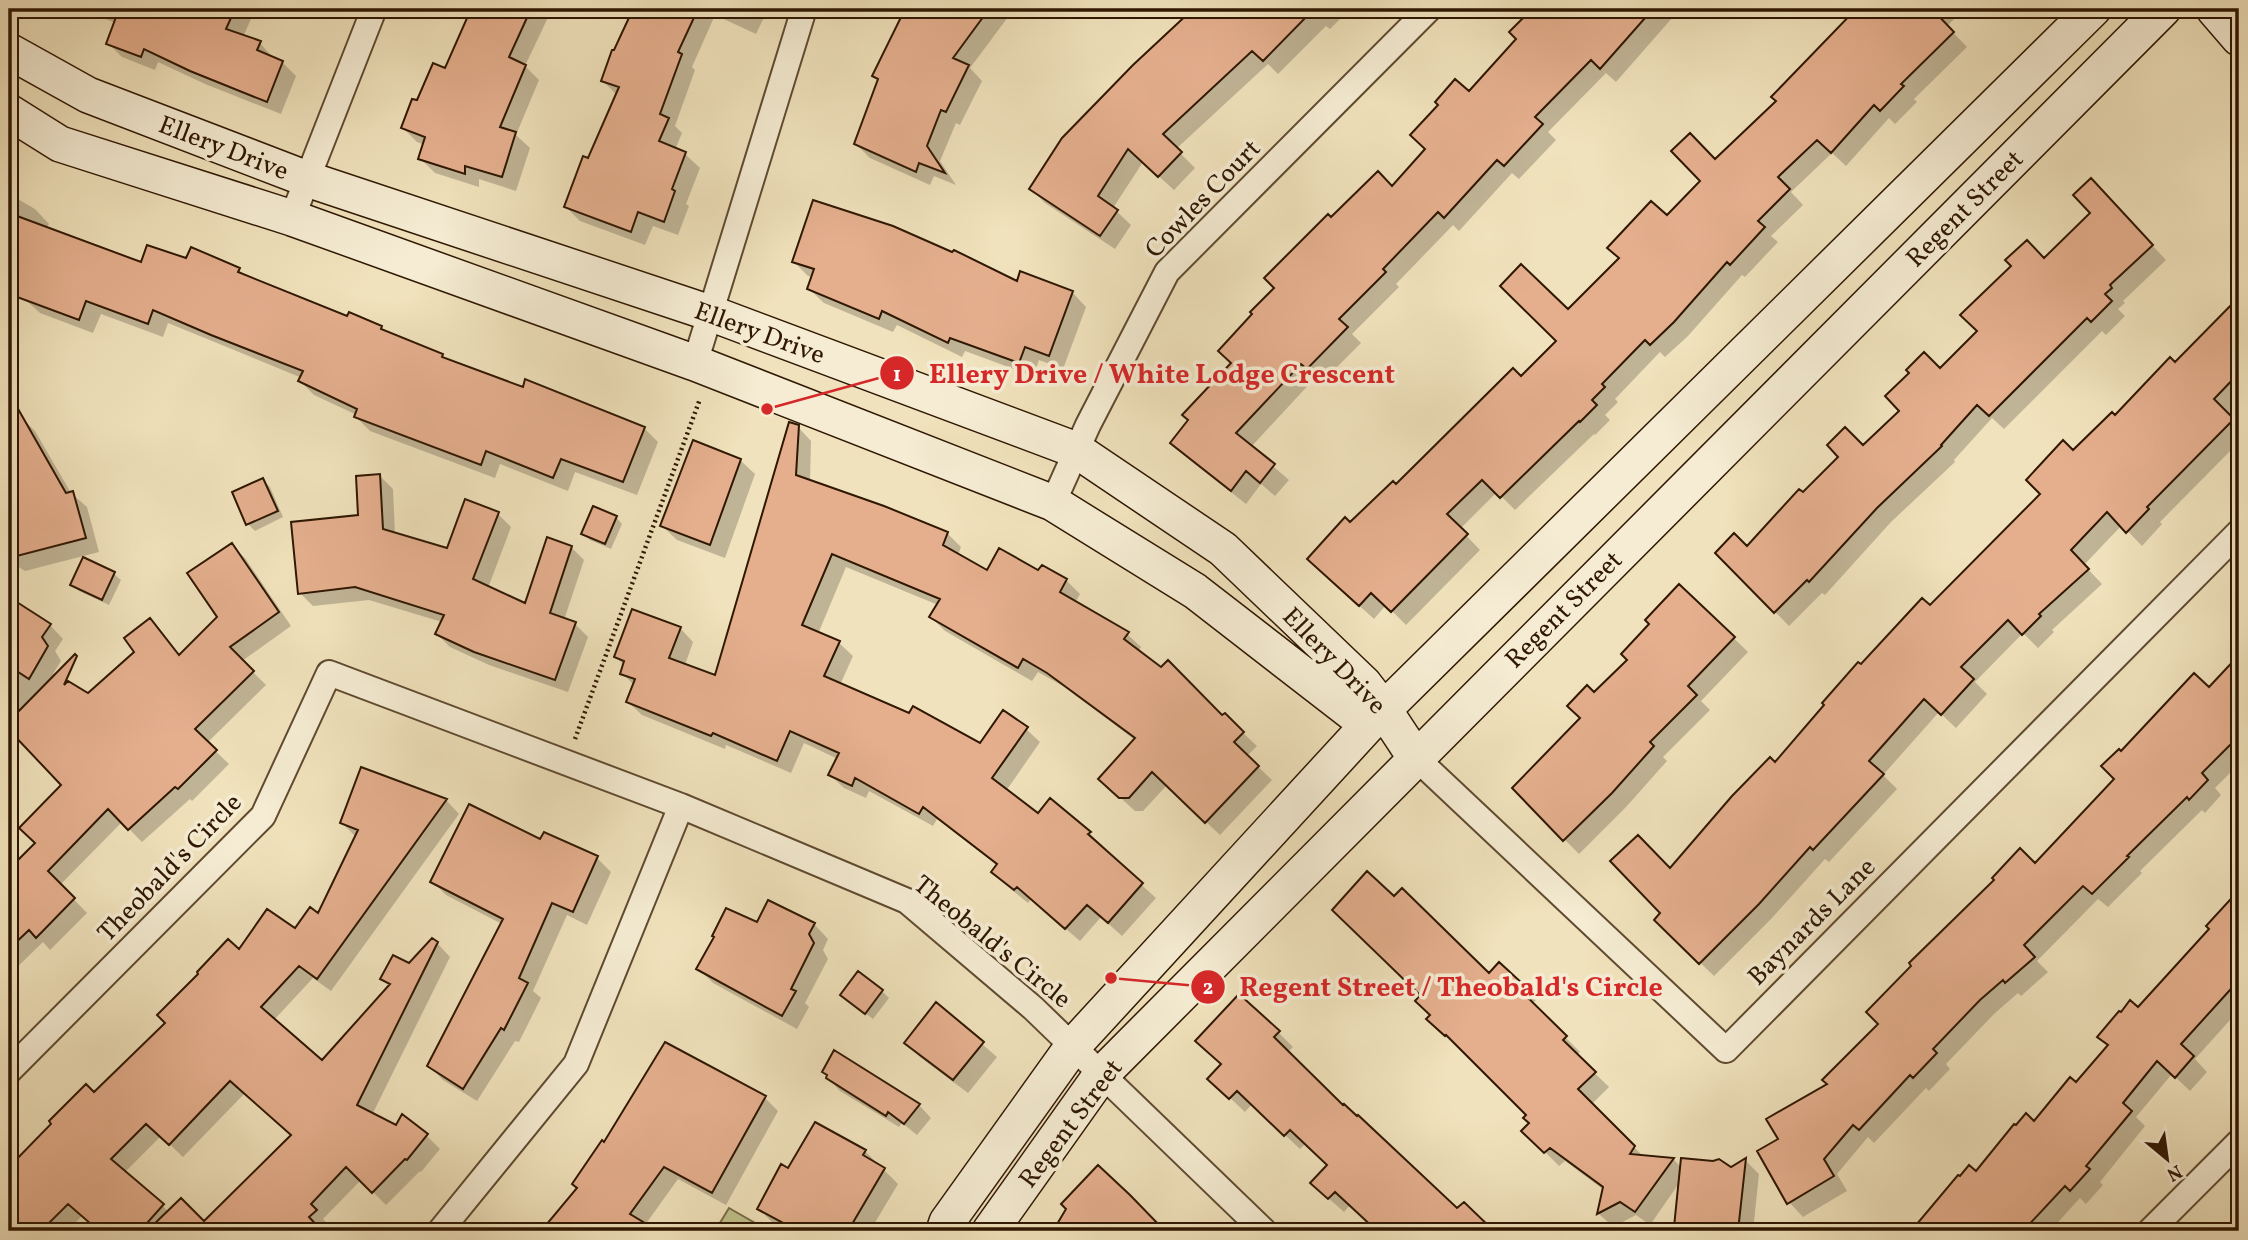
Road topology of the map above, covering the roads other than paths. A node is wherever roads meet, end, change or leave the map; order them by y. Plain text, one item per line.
1 (374, 9) edge
2 (804, 9) edge
3 (1429, 9) edge
4 (2093, 9) edge
5 (2162, 9) edge
6 (2214, 9) edge
7 (2239, 38) edge
8 (9, 51) edge
9 (9, 113) edge
10 (307, 179) junction
11 (292, 218) junction
12 (710, 313) junction
13 (703, 366) junction
14 (1076, 450) junction
15 (1053, 503) junction
16 (2239, 532) edge
17 (1376, 718) junction
18 (1415, 757) junction
19 (681, 806) junction
20 (1073, 1046) junction
21 (9, 1071) edge
22 (1101, 1075) junction
23 (2239, 1142) edge
24 (440, 1231) edge
25 (944, 1231) edge
26 (990, 1231) edge
27 (1264, 1231) edge
28 (2150, 1231) edge

1 - 10 street
2 - 12 street
3 - 14 street, Cowles Court
4 - 17 street, Regent Street
5 - 18 street, Regent Street
6 - 7 street
8 - 10 street, Ellery Drive
9 - 11 street, Ellery Drive
10 - 11 street
10 - 12 street, Ellery Drive
11 - 13 street, Ellery Drive
12 - 13 street
12 - 14 street, Ellery Drive
13 - 15 street, Ellery Drive
14 - 15 street, Cowles Court
14 - 17 street, Ellery Drive
15 - 17 street, Ellery Drive
16 - 18 street, Baynards Lane
17 - 18 street, Ellery Drive
17 - 20 street, Regent Street
18 - 22 street, Regent Street
19 - 20 street, Theobald's Circle
19 - 21 street, Theobald's Circle
19 - 24 street
20 - 22 street, Theobald's Circle
20 - 25 street, Regent Street
22 - 26 street, Regent Street
22 - 27 street
23 - 28 street

